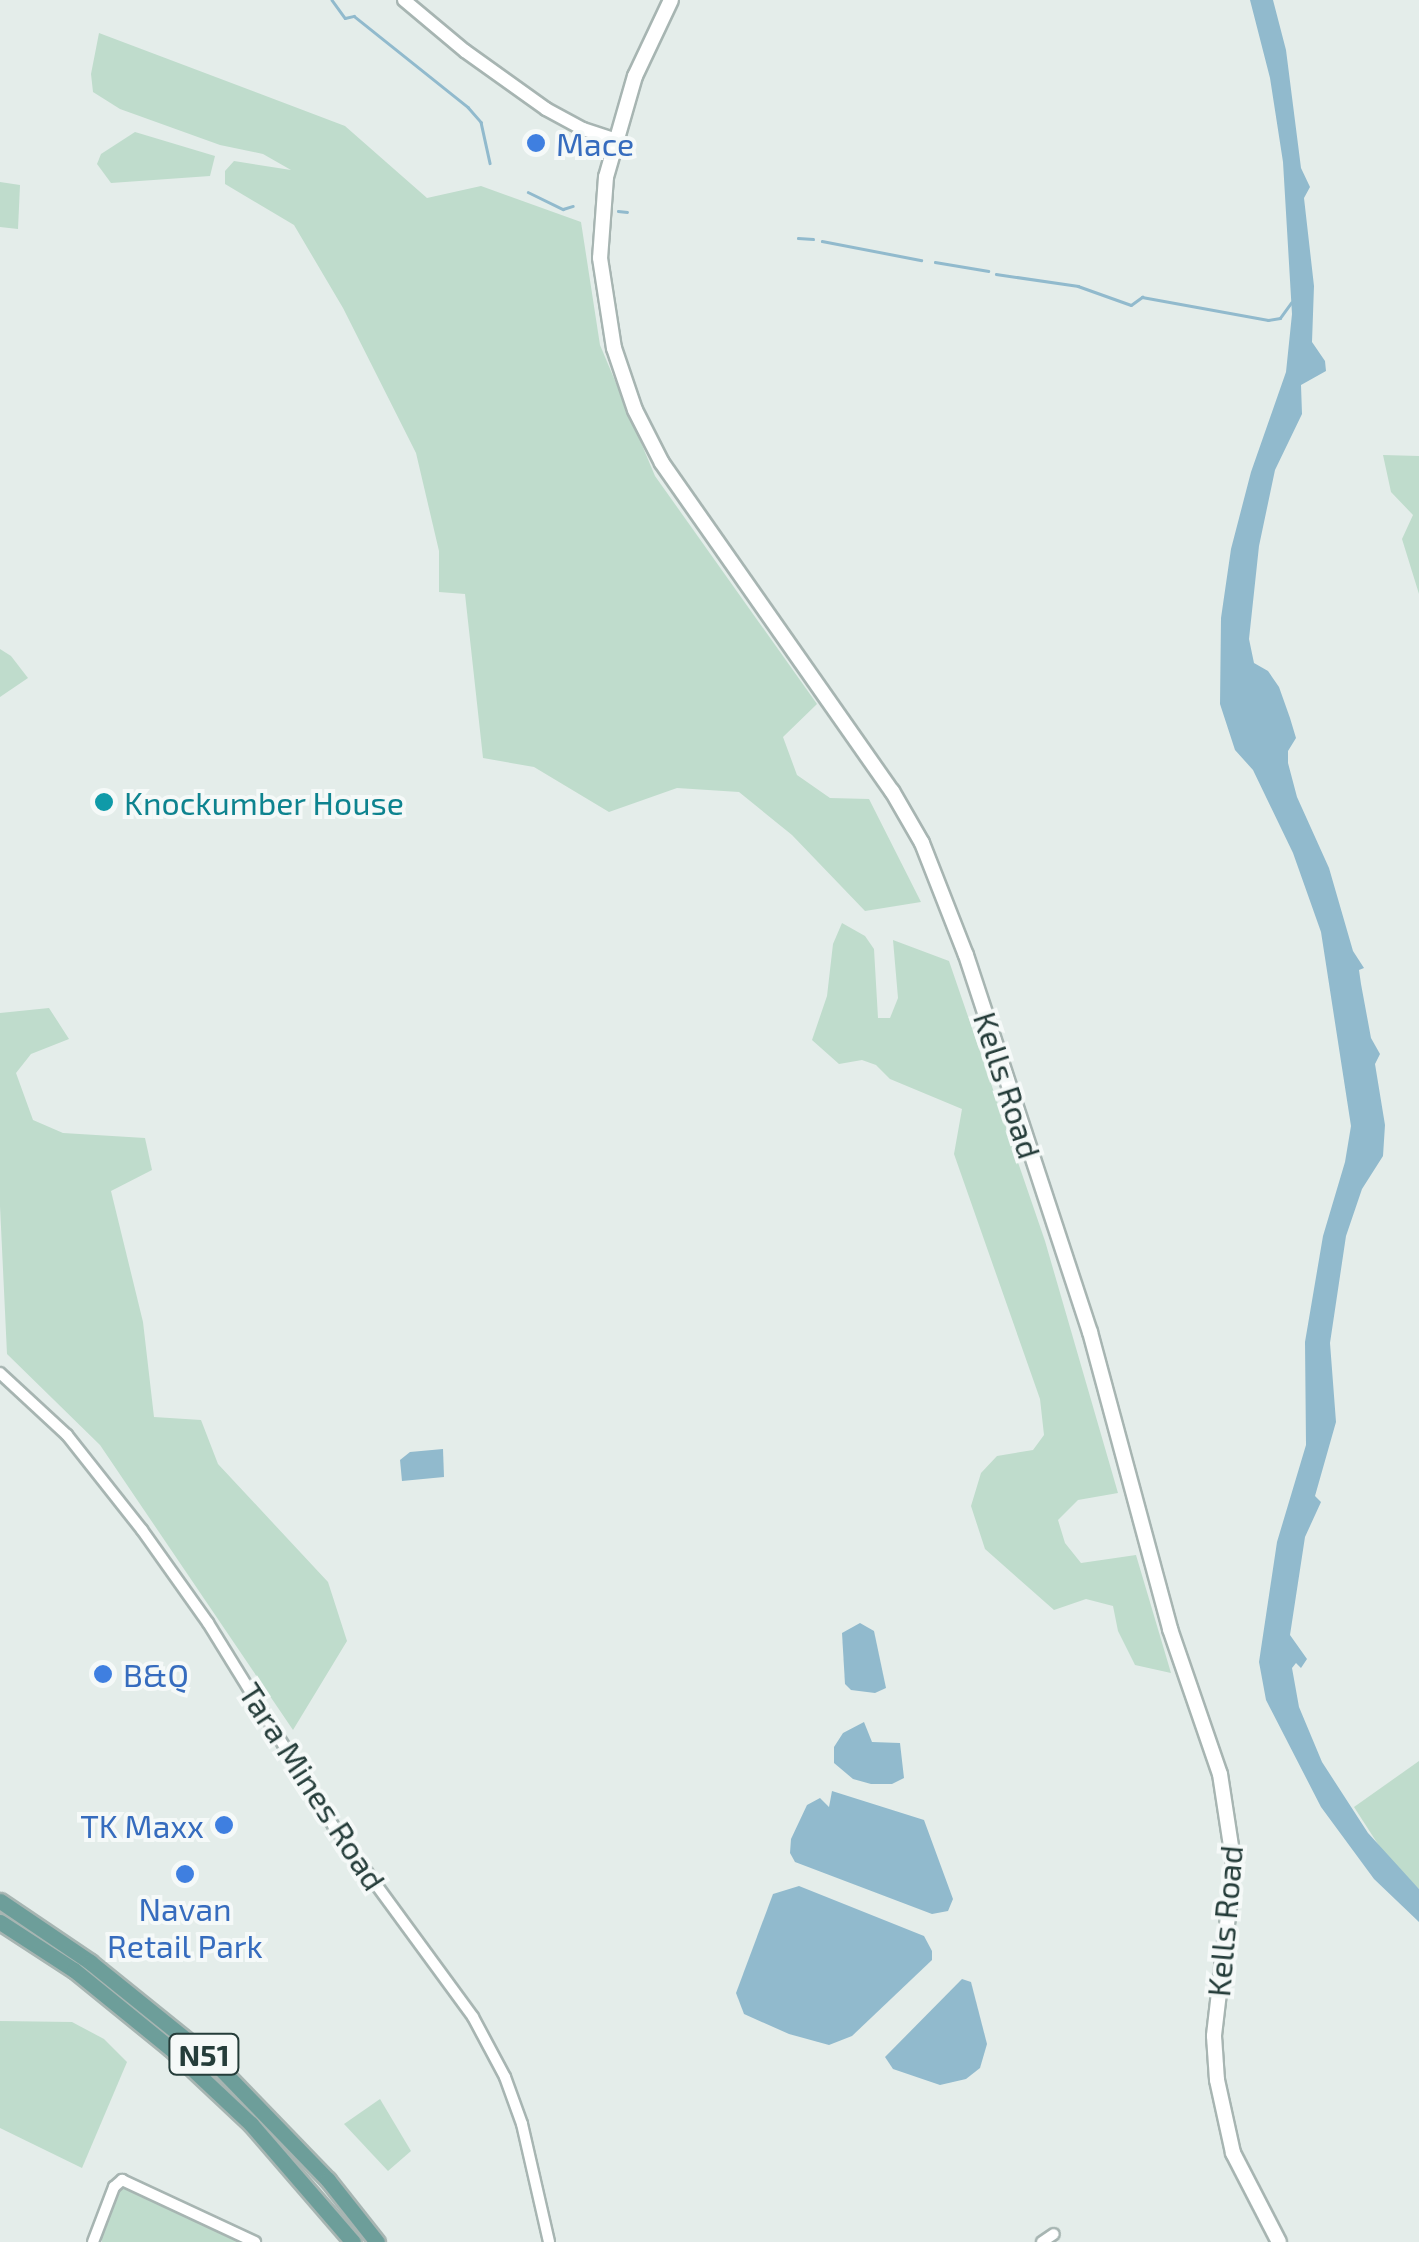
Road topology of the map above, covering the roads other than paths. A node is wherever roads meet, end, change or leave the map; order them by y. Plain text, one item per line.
1 (404, 0) edge
2 (671, 0) edge
3 (613, 139) junction
4 (0, 1374) edge
5 (0, 1901) edge
6 (0, 1922) edge
7 (1054, 2234) dead end
8 (93, 2242) edge
9 (255, 2242) edge
10 (353, 2242) edge
11 (376, 2242) edge
12 (549, 2242) edge
13 (1042, 2242) edge
14 (1278, 2242) edge

1 - 3 street
2 - 3 main road, Kells Road
3 - 14 main road, Kells Road
4 - 12 street, Tara Mines Road
5 - 11 main road, N51
6 - 10 main road, N51
7 - 13 street
8 - 9 street

